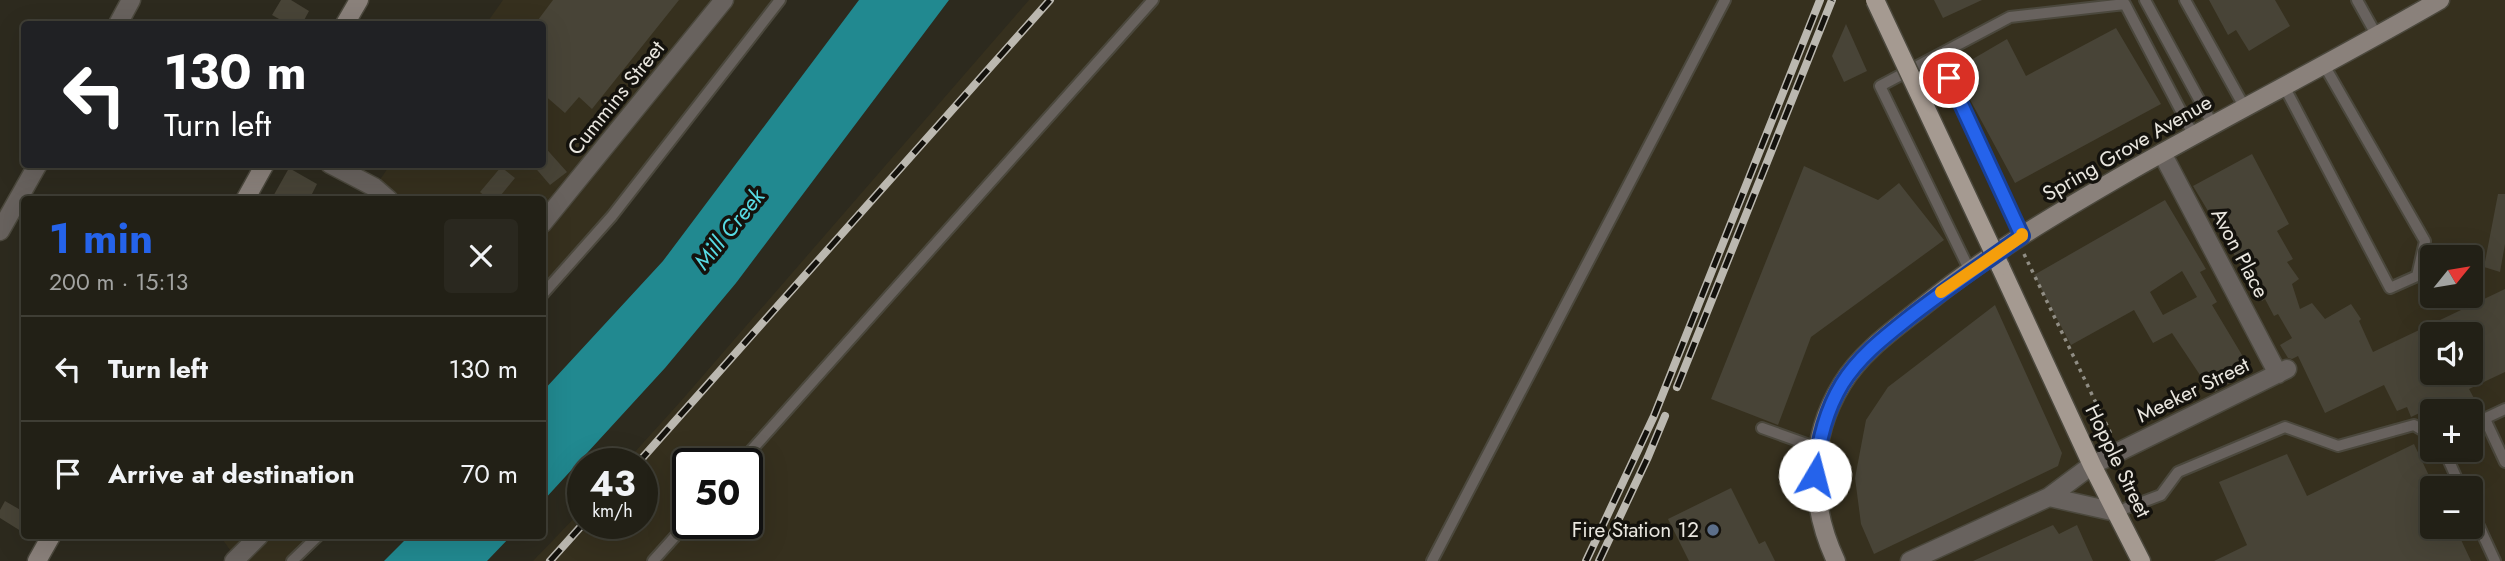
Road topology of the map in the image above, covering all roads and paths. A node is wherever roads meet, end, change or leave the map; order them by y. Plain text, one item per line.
1 (131, 0) edge
2 (359, 0) edge
3 (724, 0) edge
4 (780, 0) edge
5 (1153, 0) edge
6 (1725, 0) edge
7 (1875, 0) edge
8 (2145, 0) edge
9 (2185, 0) edge
10 (2357, 0) edge
11 (2440, 0) edge
12 (120, 21) edge
13 (347, 21) edge
14 (2376, 36) junction
15 (1938, 55) junction
16 (2324, 65) junction
17 (2284, 86) junction
18 (2245, 107) junction
19 (2213, 125) junction
20 (2194, 136) junction
21 (2162, 153) junction
22 (36, 168) edge
23 (263, 168) edge
24 (338, 168) edge
25 (247, 196) edge
26 (384, 196) edge
27 (546, 219) edge
28 (0, 231) edge
29 (2020, 238) junction
30 (1970, 271) junction
31 (546, 290) edge
32 (2283, 372) joint
33 (2505, 409) edge
34 (2485, 419) joint
35 (1762, 428) dead end
36 (2420, 429) edge
37 (2110, 431) dead end
38 (753, 448) edge
39 (1818, 448) junction
40 (2505, 462) edge
41 (2092, 465) junction
42 (2049, 497) junction
43 (2116, 512) junction
44 (2483, 535) edge
45 (49, 539) edge
46 (256, 539) edge
47 (315, 539) edge
48 (673, 539) edge
49 (37, 561) edge
50 (234, 561) edge
51 (292, 561) edge
52 (653, 561) edge
53 (1432, 561) edge
54 (1836, 561) edge
55 (1910, 561) edge
56 (2141, 561) edge
57 (2495, 561) edge

1 - 12 street
2 - 13 main road
3 - 27 street, Cummins Street
4 - 31 lane
5 - 38 lane
6 - 53 lane
7 - 41 main road, Hopple Street, bridge
8 - 19 lane
9 - 18 lane
10 - 14 lane
11 - 14 main road, Spring Grove Avenue
14 - 16 main road, Spring Grove Avenue
15 - 20 lane
15 - 29 lane
15 - 30 lane
16 - 17 main road, Spring Grove Avenue
16 - 17 lane
17 - 18 main road, Spring Grove Avenue
18 - 19 main road, Spring Grove Avenue
19 - 20 main road, Spring Grove Avenue
20 - 21 main road, Spring Grove Avenue
21 - 29 main road, Spring Grove Avenue
21 - 32 street, Avon Place
22 - 28 street
23 - 25 main road
24 - 26 street
29 - 30 main road, Spring Grove Avenue
29 - 37 path
30 - 39 main road, Spring Grove Avenue
32 - 41 street, Meeker Street
33 - 34 lane
34 - 40 lane
35 - 39 lane
36 - 43 lane
39 - 54 main road, Spring Grove Avenue
41 - 42 street, Meeker Street
41 - 43 main road, Hopple Street
42 - 43 street
42 - 55 street, Meeker Street
43 - 56 main road, Hopple Street
44 - 57 lane
45 - 49 main road
46 - 50 street
47 - 51 lane
48 - 52 lane

